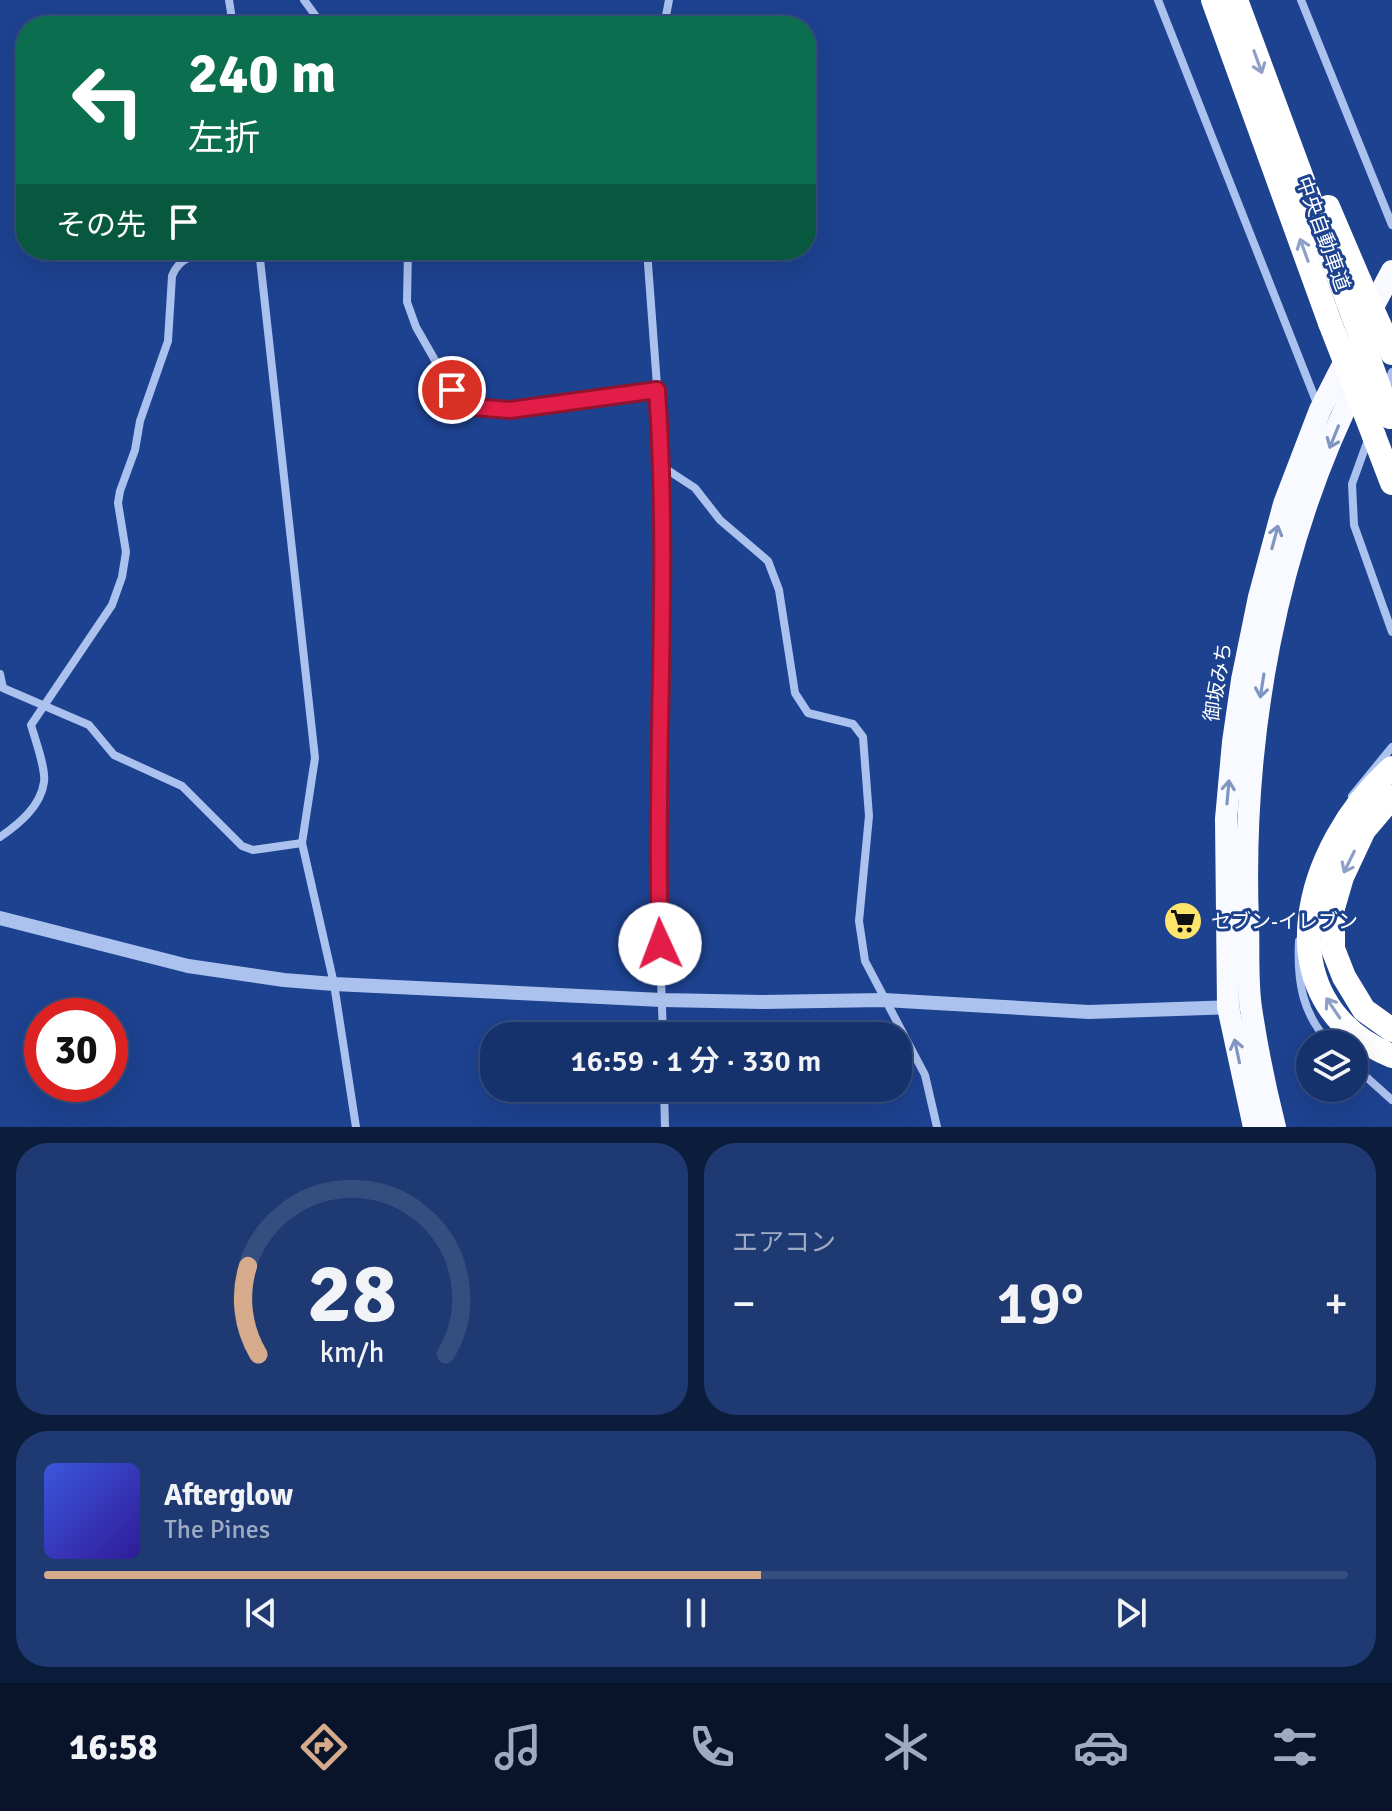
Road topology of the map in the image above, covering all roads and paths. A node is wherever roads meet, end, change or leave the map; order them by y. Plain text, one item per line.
1 (1158, 0) edge
2 (1213, 0) edge
3 (1236, 0) edge
4 (1301, 0) edge
5 (1392, 225) edge
6 (183, 260) edge
7 (260, 260) edge
8 (408, 260) edge
9 (648, 260) edge
10 (1392, 271) edge
11 (1354, 292) junction
12 (1392, 317) edge
13 (1392, 353) edge
14 (1392, 372) edge
15 (657, 390) junction
16 (1320, 410) junction
17 (1385, 425) edge
18 (663, 467) junction
19 (1392, 483) edge
20 (1392, 632) edge
21 (0, 674) edge
22 (43, 706) junction
23 (1392, 747) edge
24 (1392, 768) edge
25 (1392, 797) edge
26 (1330, 830) dead end
27 (0, 837) edge
28 (302, 843) junction
29 (1319, 853) dead end
30 (1305, 891) dead end
31 (0, 918) edge
32 (1300, 918) dead end
33 (334, 984) junction
34 (662, 1000) junction
35 (884, 1000) junction
36 (1239, 1006) junction
37 (663, 1022) edge
38 (1317, 1030) edge
39 (1392, 1030) edge
40 (1392, 1056) edge
41 (1368, 1080) edge
42 (1392, 1100) edge
43 (664, 1102) edge
44 (356, 1127) edge
45 (665, 1127) edge
46 (937, 1127) edge
47 (1254, 1127) edge
48 (1275, 1127) edge

1 - 16 street
17 -> 2 highway, 中央自動車道, bridge
3 -> 11 highway, 中央自動車道
4 - 5 street
6 - 22 street
7 - 28 street
8 - 15 street
9 - 15 street
10 - 16 highway, 御坂みち
11 - 13 highway, bridge
11 - 17 highway, 中央自動車道, bridge
12 -> 36 highway, 御坂みち
14 - 20 street
15 - 18 street
36 -> 16 highway, 御坂みち
17 - 19 highway, 中央自動車道
18 - 34 street
18 - 35 street
21 - 22 street
22 - 27 street
22 - 28 street
23 - 26 street
40 -> 24 highway
25 -> 39 highway
28 - 33 street
29 - 30 street
31 - 33 street
32 - 38 street
33 - 34 street
33 - 44 street
34 - 35 street
34 - 37 street
35 - 36 street
35 - 46 street
47 -> 36 highway, 御坂みち
36 - 48 highway, 御坂みち
41 - 42 street
43 - 45 street

